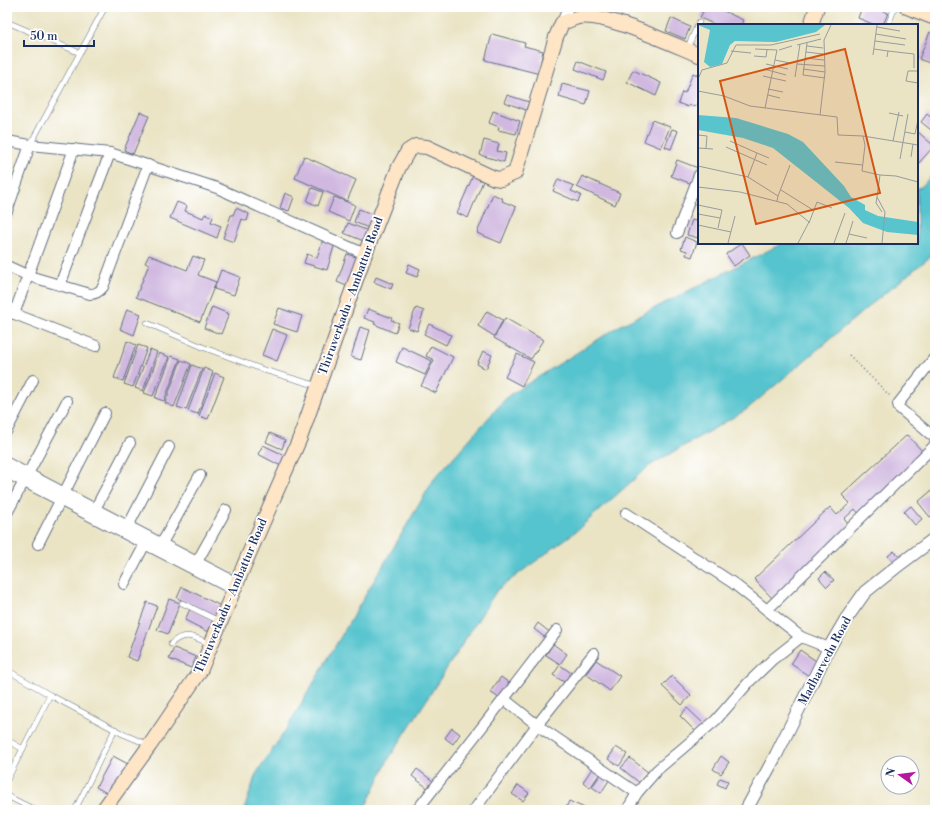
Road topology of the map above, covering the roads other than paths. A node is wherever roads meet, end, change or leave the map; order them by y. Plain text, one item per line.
1 (105, 7) edge
2 (568, 7) edge
3 (817, 7) edge
4 (894, 7) edge
5 (907, 7) edge
6 (922, 10) edge
7 (935, 18) edge
8 (7, 22) edge
9 (562, 23) junction
10 (811, 24) edge
11 (888, 24) edge
12 (698, 27) edge
13 (693, 52) edge
14 (80, 53) junction
15 (7, 141) edge
16 (30, 145) junction
17 (74, 149) junction
18 (110, 153) junction
19 (148, 165) junction
20 (698, 178) edge
21 (7, 211) edge
22 (677, 233) dead end
23 (364, 254) junction
24 (7, 266) edge
25 (29, 276) junction
26 (60, 285) junction
27 (11, 312) edge
28 (147, 323) dead end
29 (96, 346) dead end
30 (935, 357) edge
31 (33, 380) dead end
32 (318, 386) junction
33 (67, 401) dead end
34 (105, 413) dead end
35 (7, 430) edge
36 (935, 438) edge
37 (130, 443) dead end
38 (935, 445) edge
39 (169, 447) dead end
40 (7, 463) edge
41 (7, 473) edge
42 (200, 475) dead end
43 (26, 478) junction
44 (63, 497) junction
45 (95, 508) junction
46 (226, 510) dead end
47 (7, 513) edge
48 (626, 513) dead end
49 (126, 530) junction
50 (935, 538) edge
51 (162, 543) junction
52 (38, 544) dead end
53 (145, 544) junction
54 (195, 565) junction
55 (124, 584) dead end
56 (235, 586) junction
57 (182, 603) dead end
58 (767, 610) junction
59 (221, 621) junction
60 (557, 630) dead end
61 (801, 637) junction
62 (171, 644) dead end
63 (211, 644) junction
64 (829, 648) junction
65 (594, 654) dead end
66 (7, 670) edge
67 (50, 695) junction
68 (504, 699) junction
69 (536, 725) junction
70 (115, 729) junction
71 (7, 740) edge
72 (150, 745) junction
73 (23, 749) junction
74 (7, 780) edge
75 (637, 793) junction
76 (7, 796) edge
77 (35, 810) edge
78 (75, 810) edge
79 (103, 810) edge
80 (417, 810) edge
81 (474, 810) edge
82 (627, 810) edge
83 (746, 810) edge

1 - 14 lane
2 - 9 street
3 - 10 main road
4 - 11 lane
5 - 6 main road
6 - 7 main road
8 - 14 lane
9 - 13 main road
9 - 23 main road, Thiruverkadu - Ambattur Road
12 - 13 lane
14 - 16 lane
15 - 16 street
16 - 17 street
16 - 21 street
17 - 18 street
17 - 25 street
18 - 19 street
18 - 26 street
19 - 23 street
19 - 26 street
20 - 22 street
23 - 32 main road, Thiruverkadu - Ambattur Road
24 - 25 street
25 - 26 street
25 - 27 street
27 - 29 street
28 - 32 lane
30 - 36 street
31 - 35 street
32 - 56 main road, Thiruverkadu - Ambattur Road
33 - 43 street
34 - 44 street
37 - 45 street
38 - 58 street
39 - 49 street
40 - 43 street
41 - 43 street
42 - 51 street
43 - 44 street
43 - 47 street
44 - 45 street
44 - 49 street
44 - 52 street
45 - 49 street
46 - 54 street
48 - 58 street
49 - 51 street
49 - 53 street
50 - 64 street, Madharvedu Road
51 - 54 street
53 - 54 street
53 - 55 street
54 - 56 street
56 - 59 main road, Thiruverkadu - Ambattur Road
57 - 59 lane
58 - 61 street
59 - 63 main road, Thiruverkadu - Ambattur Road
60 - 68 street
61 - 64 street
61 - 75 street
62 - 63 lane
63 - 72 main road, Thiruverkadu - Ambattur Road
64 - 83 street, Madharvedu Road
65 - 69 street
66 - 67 lane
67 - 70 lane
67 - 73 lane
68 - 69 street
68 - 80 street
69 - 75 street
69 - 81 street
70 - 72 lane
70 - 78 lane
71 - 73 lane
72 - 79 main road, Thiruverkadu - Ambattur Road
73 - 74 lane
75 - 82 street
76 - 77 lane

